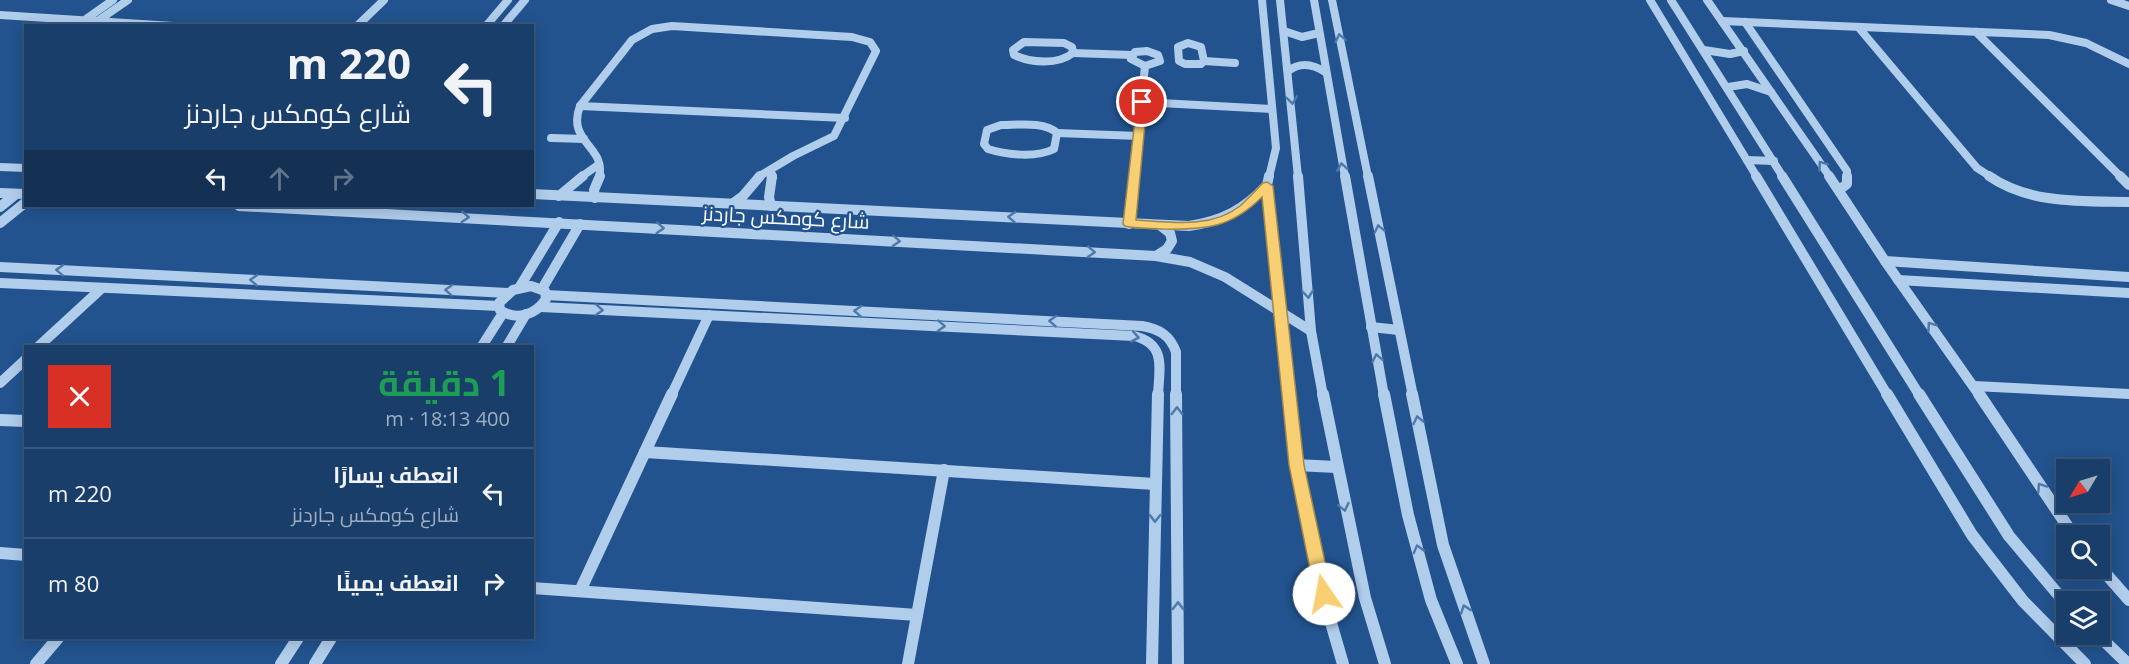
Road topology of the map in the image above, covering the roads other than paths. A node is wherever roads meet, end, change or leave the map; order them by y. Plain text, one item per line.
1 (113, 0) edge
2 (128, 0) edge
3 (384, 0) edge
4 (508, 0) edge
5 (525, 0) edge
6 (1262, 0) edge
7 (1280, 0) edge
8 (1314, 0) edge
9 (1332, 0) edge
10 (1650, 0) edge
11 (1671, 0) edge
12 (1707, 0) edge
13 (2111, 0) edge
14 (2129, 6) edge
15 (0, 15) edge
16 (86, 19) junction
17 (99, 20) junction
18 (1722, 21) junction
19 (1745, 22) junction
20 (148, 24) edge
21 (359, 24) edge
22 (488, 24) edge
23 (505, 24) edge
24 (1859, 28) junction
25 (1284, 31) junction
26 (1976, 32) junction
27 (1320, 33) junction
28 (1704, 50) junction
29 (1744, 51) junction
30 (1073, 53) junction
31 (1131, 55) junction
32 (1158, 55) junction
33 (1178, 55) junction
34 (1204, 61) junction
35 (1234, 63) dead end
36 (2129, 64) edge
37 (1146, 66) junction
38 (1288, 71) junction
39 (1325, 72) junction
40 (1728, 87) junction
41 (1771, 92) junction
42 (1142, 102) junction
43 (580, 106) junction
44 (1272, 109) junction
45 (845, 118) junction
46 (1057, 133) junction
47 (1139, 136) junction
48 (551, 138) dead end
49 (584, 139) junction
50 (1276, 148) junction
51 (1296, 149) junction
52 (1747, 160) junction
53 (1774, 161) junction
54 (598, 165) junction
55 (0, 167) edge
56 (24, 168) edge
57 (771, 172) junction
58 (2129, 185) edge
59 (1267, 186) junction
60 (1839, 190) junction
61 (0, 193) edge
62 (21, 194) edge
63 (534, 194) edge
64 (558, 196) junction
65 (595, 198) junction
66 (2129, 202) edge
67 (24, 204) edge
68 (731, 204) junction
69 (771, 206) junction
70 (0, 207) edge
71 (259, 207) edge
72 (559, 222) junction
73 (0, 223) edge
74 (580, 224) junction
75 (1129, 224) junction
76 (1161, 226) junction
77 (1156, 256) junction
78 (1885, 261) junction
79 (0, 267) edge
80 (1976, 267) junction
81 (2129, 277) edge
82 (1898, 280) junction
83 (0, 283) edge
84 (1992, 285) junction
85 (102, 288) junction
86 (519, 288) junction
87 (544, 292) junction
88 (508, 293) junction
89 (2129, 293) edge
90 (541, 307) junction
91 (501, 309) junction
92 (1280, 313) junction
93 (526, 314) junction
94 (709, 315) junction
95 (1371, 327) junction
96 (1400, 330) junction
97 (1311, 331) junction
98 (40, 345) edge
99 (483, 345) edge
100 (508, 345) edge
101 (24, 361) edge
102 (0, 383) edge
103 (1974, 386) junction
104 (2129, 394) edge
105 (0, 420) edge
106 (24, 422) edge
107 (645, 452) junction
108 (1296, 465) junction
109 (1336, 467) junction
110 (944, 470) junction
111 (1155, 484) junction
112 (2067, 525) edge
113 (0, 553) edge
114 (24, 555) edge
115 (2110, 578) edge
116 (534, 588) edge
117 (580, 591) junction
118 (2056, 592) edge
119 (2129, 600) edge
120 (917, 615) junction
121 (57, 639) edge
122 (296, 639) edge
123 (330, 639) edge
124 (2108, 645) edge
125 (36, 664) edge
126 (281, 664) edge
127 (315, 664) edge
128 (908, 664) edge
129 (1152, 664) edge
130 (1178, 664) edge
131 (1343, 664) edge
132 (1385, 664) edge
133 (1456, 664) edge
134 (1484, 664) edge
135 (2085, 664) edge
136 (2128, 664) edge

1 - 16 street
2 - 17 street
3 - 21 street
4 - 22 street
5 - 23 street
6 - 44 street
7 - 25 street
8 - 27 street
96 -> 9 street
10 - 52 street
11 - 28 street
12 - 18 street
13 - 14 street
15 - 16 street
16 - 17 street
17 - 20 street
18 - 19 street
18 - 29 street
19 - 24 street
19 - 60 street
24 - 26 street
24 - 66 street
25 - 27 street
25 - 38 street
26 - 36 street
26 - 58 street
27 - 39 street
28 - 29 street
28 - 40 street
29 - 41 street
30 - 30 street
30 - 31 street
31 - 32 street
31 - 37 street
32 - 33 street
32 - 37 street
33 - 34 street
33 - 34 street
34 - 35 street
37 - 42 street
38 - 39 street
38 -> 51 street
95 -> 39 street
40 - 41 street
40 - 53 street
60 -> 41 street
42 - 44 street
42 - 47 street
43 - 45 street
43 - 45 street
43 - 49 street
44 - 50 street
45 - 57 street
46 - 46 street
46 - 47 street
47 - 75 street
48 - 49 street
49 - 54 street
50 - 51 street
50 - 59 street
51 -> 97 street
52 - 53 street
52 - 135 street
53 - 118 street
54 - 64 street
54 - 65 street
55 - 56 street
57 - 68 street
57 - 69 street
59 - 76 street, شارع كومكس جاردنز
59 - 92 street
60 - 78 street
61 - 62 street
62 - 70 street
63 - 64 street, شارع كومكس جاردنز
64 - 65 street, شارع كومكس جاردنز
65 - 68 street, شارع كومكس جاردنز
67 - 73 street
68 - 69 street, شارع كومكس جاردنز
75 -> 69 street, شارع كومكس جاردنز
71 -> 72 street, شارع كومكس جاردنز
72 - 74 street, شارع كومكس جاردنز
72 - 86 street
74 -> 77 street, شارع كومكس جاردنز
74 - 87 street
75 - 76 street, شارع كومكس جاردنز
76 - 77 street
77 - 92 street, شارع كومكس جاردنز
78 - 80 street
78 - 82 street
88 -> 79 street
80 - 81 street
80 - 84 street
82 - 84 street
103 -> 82 street
83 - 85 street
84 - 89 street
85 - 91 street
85 - 98 street
86 - 87 street
86 - 88 street
87 - 90 street
130 -> 87 street
88 - 91 street
90 - 93 street
90 -> 94 street
91 - 93 street
91 - 99 street
92 - 97 street, شارع كومكس جاردنز
92 - 108 street
93 - 100 street
94 - 107 street
94 -> 111 street
95 - 96 street
133 -> 95 street
134 -> 96 street
97 - 109 street
101 - 102 street
103 - 104 street
112 -> 103 street
105 - 106 street
107 - 110 street
107 - 117 street
108 - 109 street
108 - 131 street
109 -> 132 street
110 - 111 street
110 - 120 street
111 -> 129 street
113 - 114 street
115 - 119 street
116 - 117 street
117 - 120 street
120 - 128 street
121 - 125 street
122 - 126 street
123 - 127 street
124 - 136 street

